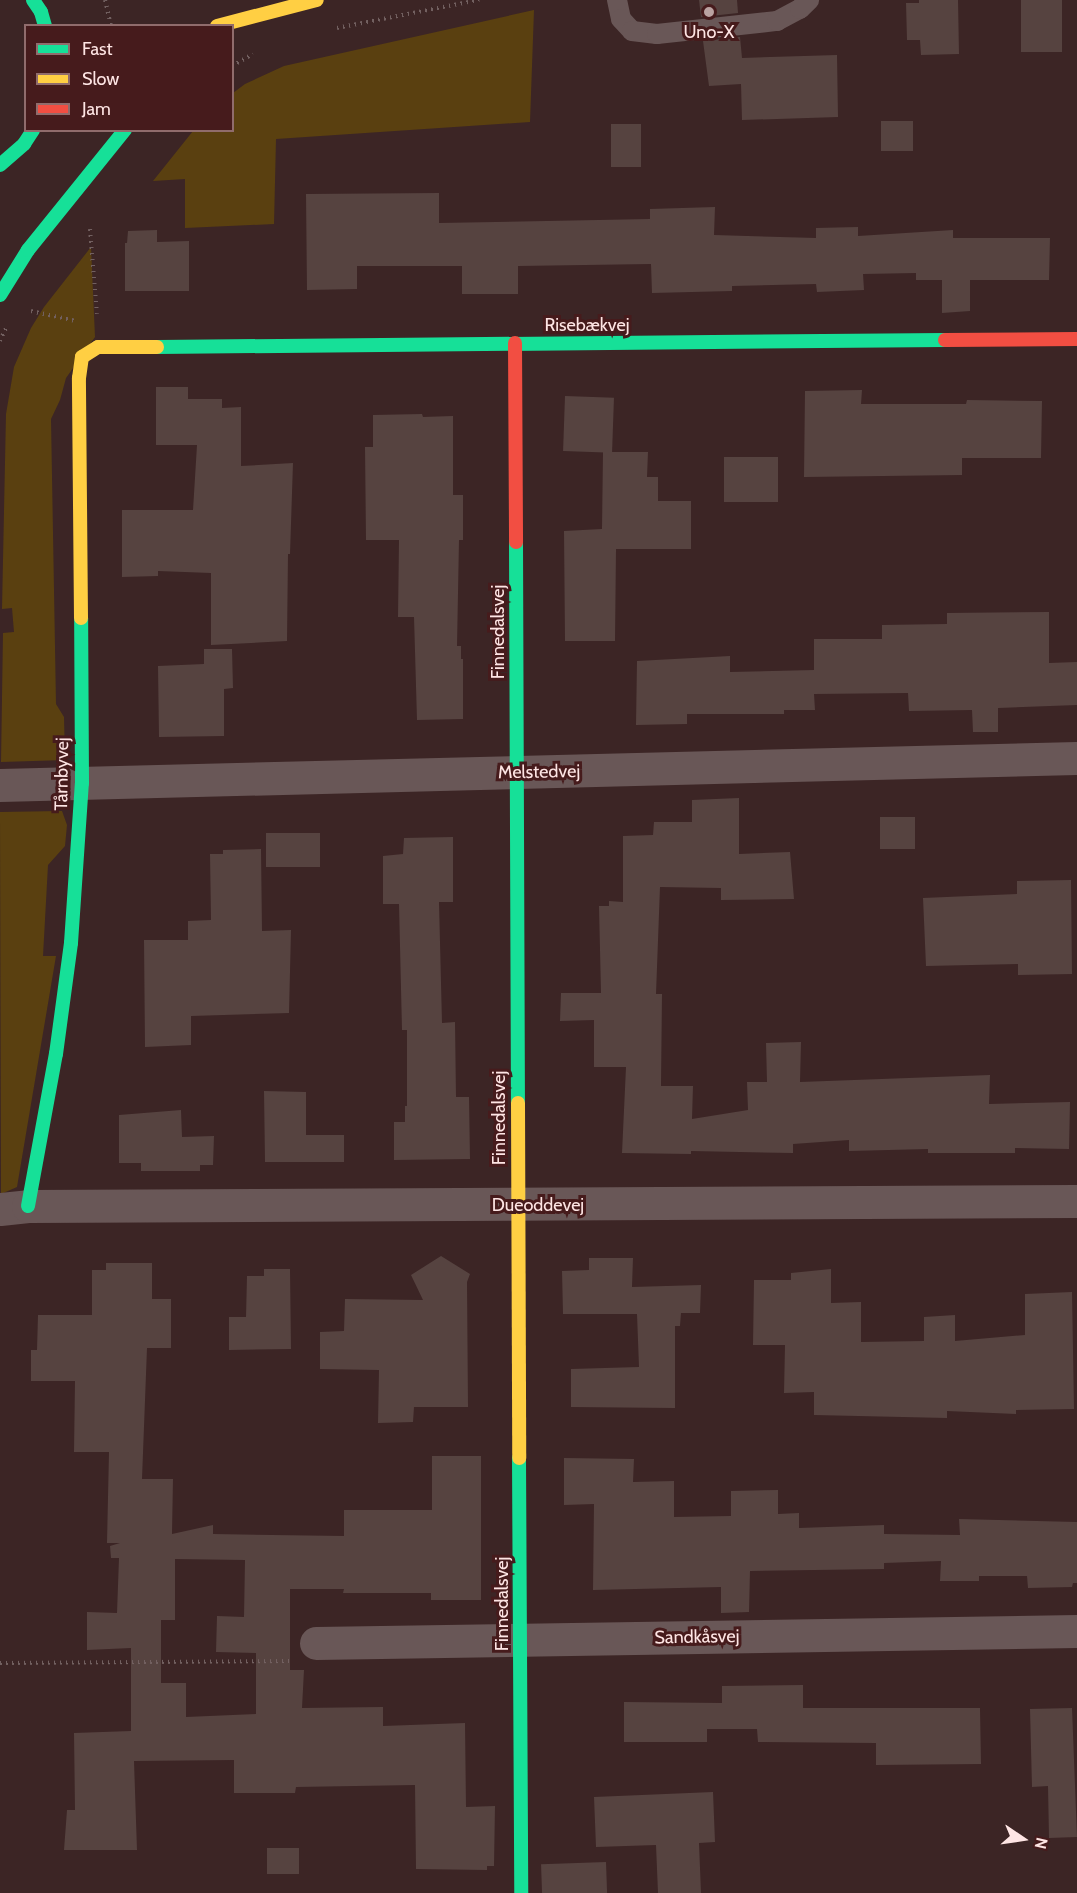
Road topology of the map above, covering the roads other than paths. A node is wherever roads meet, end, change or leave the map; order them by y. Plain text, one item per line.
1 (33, 0) edge
2 (317, 0) edge
3 (617, 0) edge
4 (809, 0) edge
5 (257, 14) junction
6 (44, 24) edge
7 (224, 24) edge
8 (234, 32) edge
9 (31, 132) edge
10 (123, 132) edge
11 (3, 163) edge
12 (0, 181) edge
13 (0, 295) edge
14 (1077, 339) edge
15 (515, 343) junction
16 (98, 347) joint
17 (1077, 758) edge
18 (517, 772) junction
19 (82, 783) junction
20 (0, 785) edge
21 (1077, 1201) edge
22 (517, 1205) junction
23 (14, 1208) edge
24 (1077, 1631) edge
25 (520, 1640) junction
26 (316, 1643) road end
27 (521, 1893) edge

1 - 6 street
2 - 5 street
3 - 4 lane
5 - 7 street
5 - 8 street
9 - 11 street
10 - 13 street
11 - 12 street
14 - 15 street, Risebækvej
15 - 16 street, Risebækvej
15 - 18 street, Finnedalsvej
16 - 19 street, Tårnbyvej
17 - 18 street, Melstedvej
18 - 19 street, Melstedvej
18 - 22 street, Finnedalsvej
19 - 20 street, Melstedvej
19 - 23 street, Tårnbyvej
21 - 22 street, Dueoddevej
22 - 23 street, Dueoddevej
22 - 25 street, Finnedalsvej
24 - 25 street, Sandkåsvej
25 - 26 street, Sandkåsvej
25 - 27 street, Finnedalsvej

